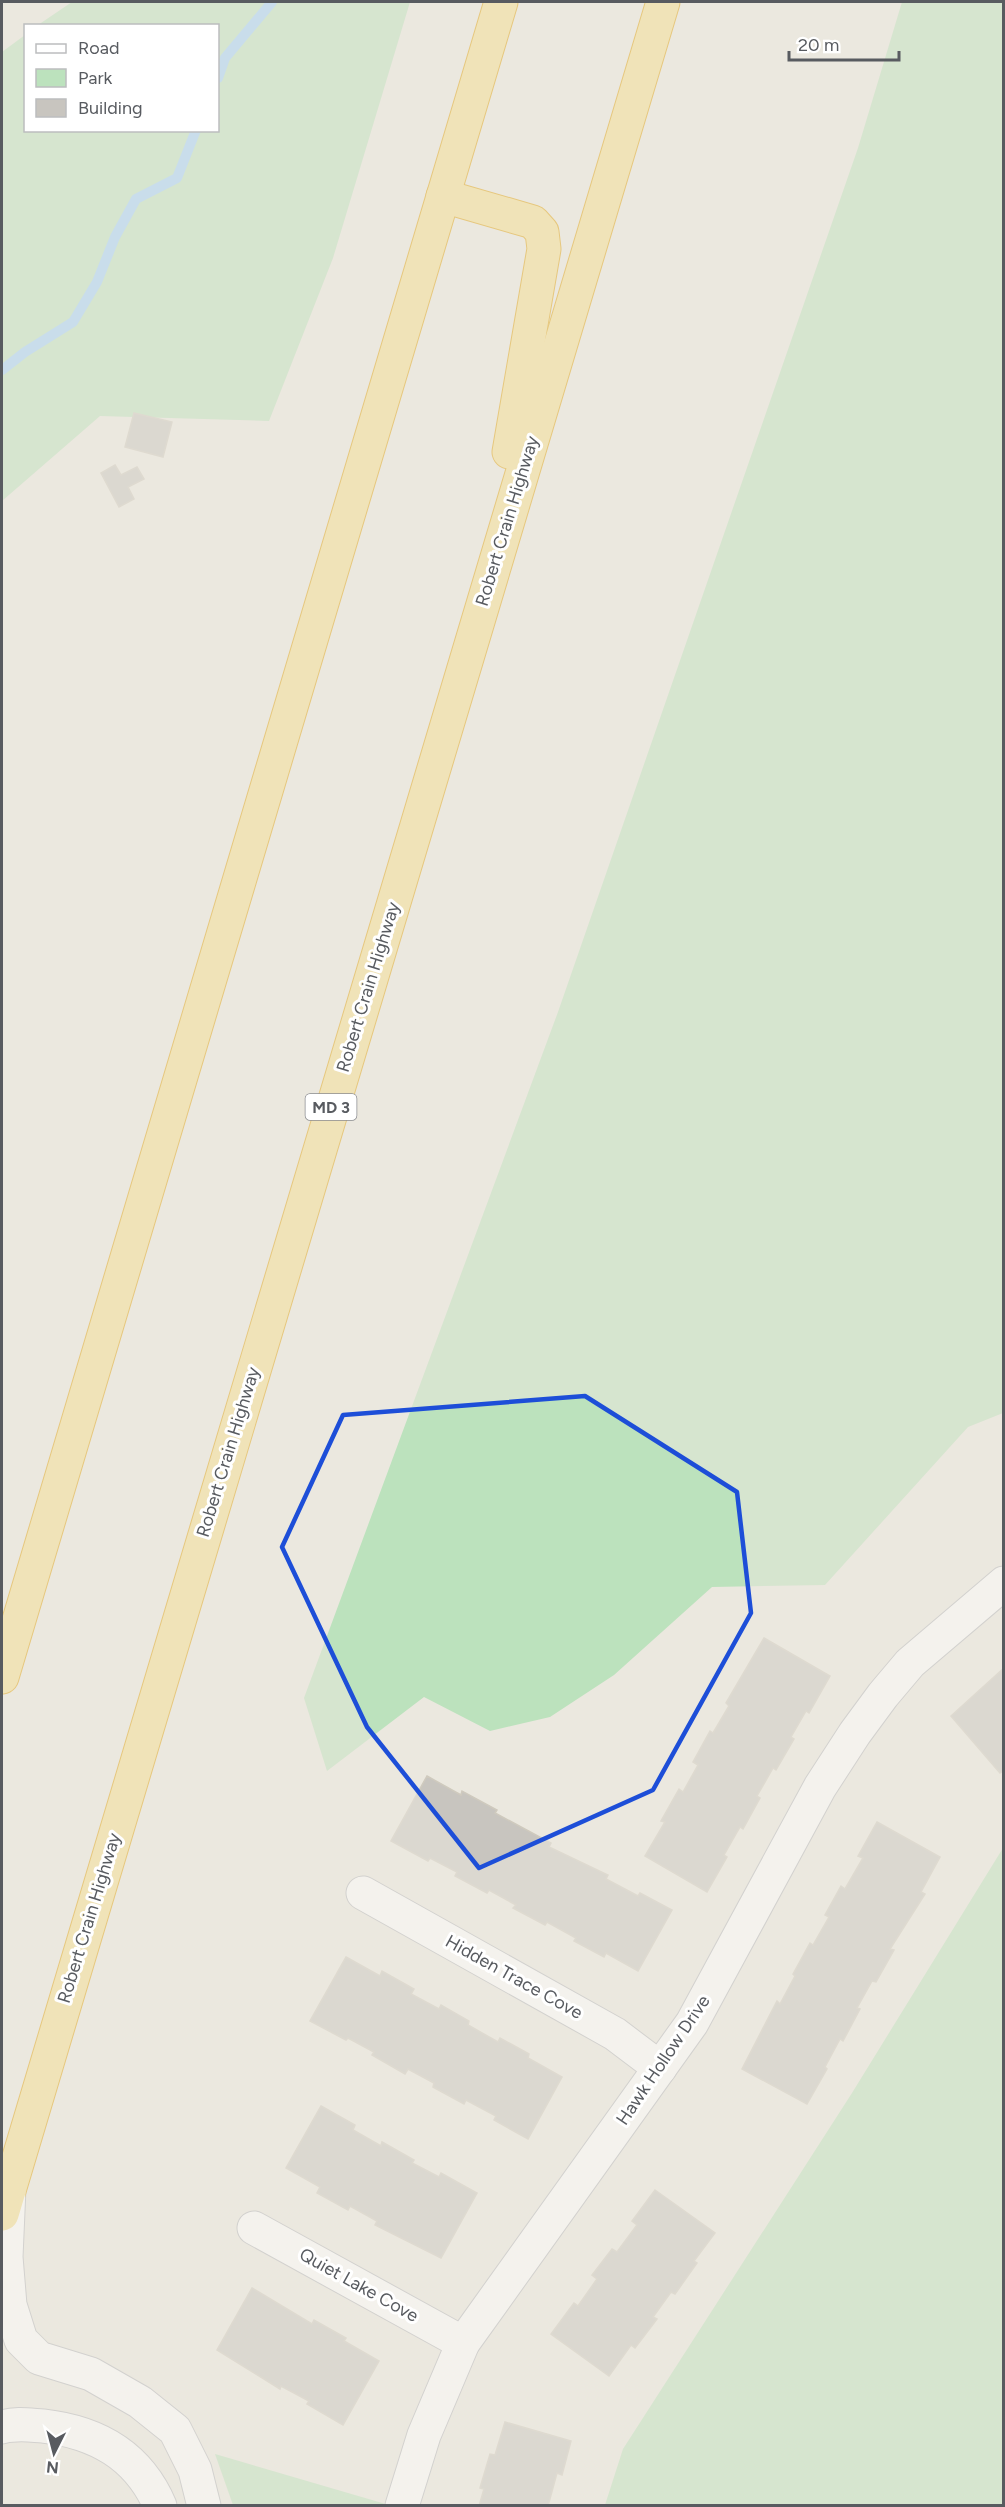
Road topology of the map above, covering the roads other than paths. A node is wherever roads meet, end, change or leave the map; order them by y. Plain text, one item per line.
1 (501, 2) edge
2 (663, 2) edge
3 (443, 196) junction
4 (483, 602) junction
5 (1004, 1583) edge
6 (2, 1677) edge
7 (363, 1893) dead end
8 (660, 2068) junction
9 (5, 2201) edge
10 (254, 2228) dead end
11 (463, 2343) junction
12 (2, 2427) edge
13 (160, 2505) edge
14 (204, 2505) edge
15 (402, 2505) edge

1 - 3 highway
2 - 4 highway, Robert Crain Highway / MD 3
3 - 4 highway
3 - 6 highway
4 - 9 highway, Robert Crain Highway / MD 3
5 - 8 street, Hawk Hollow Drive
7 - 8 street, Hidden Trace Cove
8 - 11 street, Hawk Hollow Drive
9 - 14 street
10 - 11 street, Quiet Lake Cove
11 - 15 street, Hawk Hollow Drive
12 - 13 street

